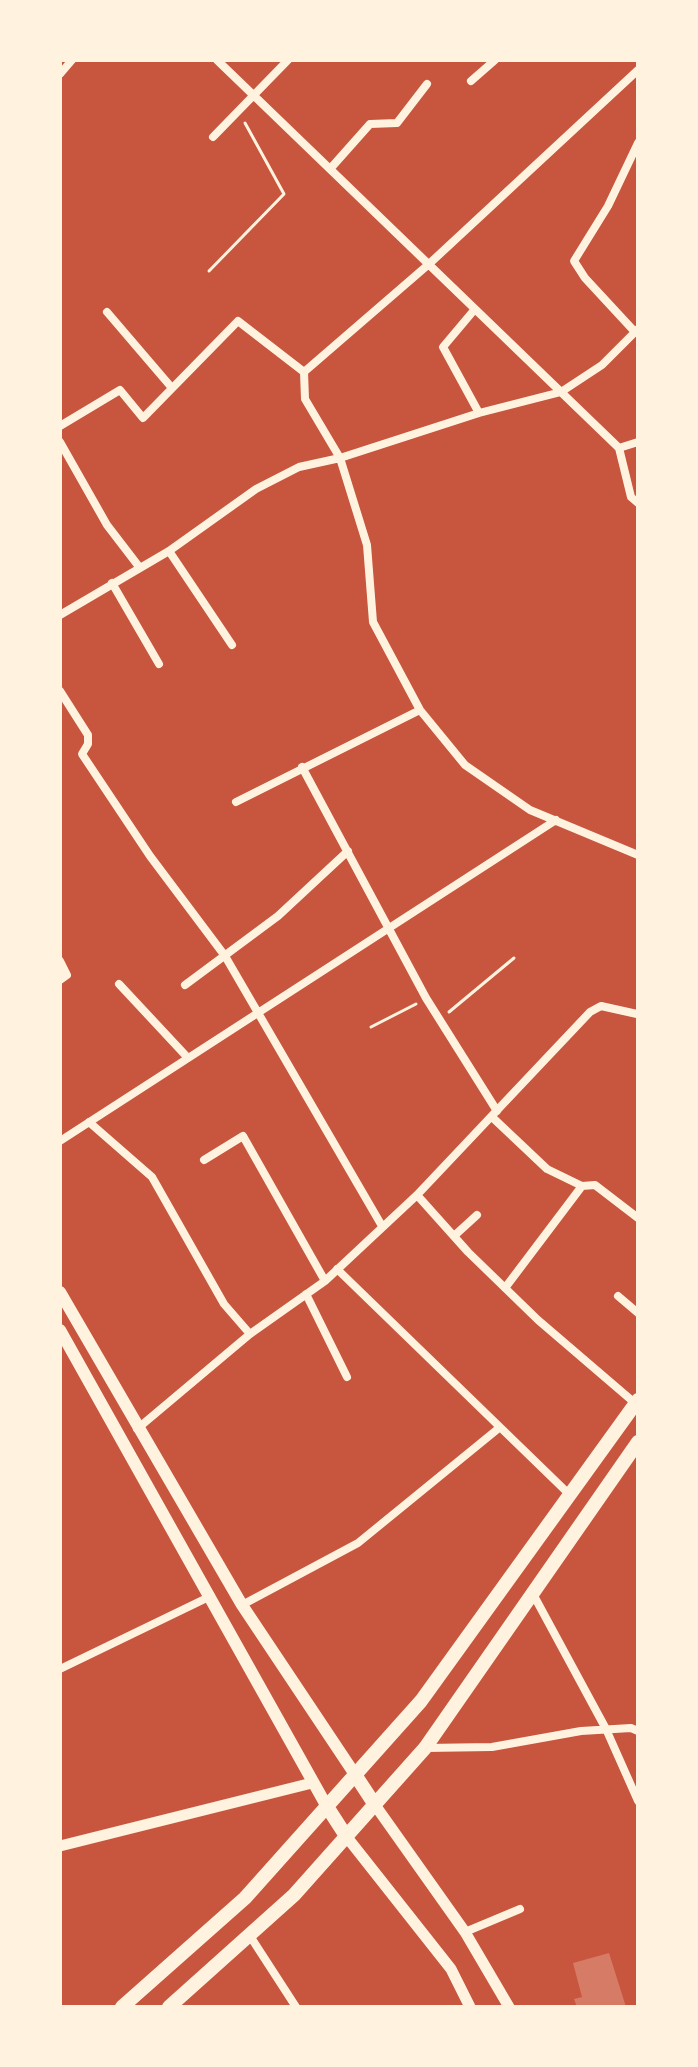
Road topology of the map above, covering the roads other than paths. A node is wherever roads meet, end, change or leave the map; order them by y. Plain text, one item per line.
1 (72, 60) edge
2 (217, 60) edge
3 (288, 60) edge
4 (495, 60) edge
5 (638, 70) edge
6 (60, 74) edge
7 (471, 81) dead end
8 (427, 84) dead end
9 (255, 97) junction
10 (213, 137) dead end
11 (638, 143) edge
12 (330, 169) junction
13 (429, 264) junction
14 (475, 309) junction
15 (107, 312) dead end
16 (636, 331) edge
17 (304, 372) junction
18 (172, 388) junction
19 (561, 392) junction
20 (479, 413) junction
21 (60, 426) edge
22 (60, 442) edge
23 (638, 442) edge
24 (619, 448) junction
25 (340, 458) junction
26 (638, 503) edge
27 (169, 551) junction
28 (140, 568) junction
29 (112, 583) junction
30 (60, 615) edge
31 (232, 645) dead end
32 (159, 664) dead end
33 (60, 691) edge
34 (420, 710) junction
35 (302, 767) junction
36 (236, 802) dead end
37 (556, 820) junction
38 (348, 851) junction
39 (638, 855) edge
40 (390, 928) junction
41 (225, 956) junction
42 (60, 961) edge
43 (60, 980) edge
44 (119, 984) dead end
45 (185, 985) dead end
46 (258, 1013) junction
47 (638, 1014) edge
48 (188, 1058) junction
49 (494, 1114) junction
50 (89, 1122) junction
51 (60, 1141) edge
52 (204, 1160) dead end
53 (582, 1186) junction
54 (417, 1195) junction
55 (477, 1215) dead end
56 (638, 1218) edge
57 (382, 1226) junction
58 (454, 1236) junction
59 (337, 1269) junction
60 (325, 1281) junction
61 (505, 1288) junction
62 (60, 1292) edge
63 (306, 1294) junction
64 (618, 1296) dead end
65 (638, 1313) edge
66 (60, 1330) edge
67 (250, 1334) junction
68 (347, 1377) dead end
69 (637, 1402) edge
70 (499, 1428) junction
71 (137, 1429) junction
72 (636, 1448) edge
73 (571, 1496) junction
74 (196, 1529) junction
75 (179, 1539) junction
76 (532, 1593) junction
77 (211, 1596) junction
78 (242, 1605) junction
79 (60, 1669) edge
80 (636, 1728) edge
81 (606, 1729) junction
82 (425, 1748) junction
83 (354, 1773) junction
84 (312, 1783) junction
85 (638, 1801) edge
86 (326, 1805) junction
87 (375, 1805) junction
88 (346, 1836) junction
89 (60, 1846) edge
90 (520, 1909) dead end
91 (465, 1932) junction
92 (250, 1936) junction
93 (122, 2007) edge
94 (169, 2007) edge
95 (296, 2007) edge
96 (470, 2007) edge
97 (509, 2007) edge

1 - 6 street
2 - 9 street
3 - 9 street
4 - 7 street
5 - 13 street
8 - 12 street
9 - 10 street
9 - 12 street
11 - 16 street
12 - 13 street
13 - 14 street
13 - 17 street
14 - 19 street
14 - 20 street
15 - 18 street
16 - 19 street
17 - 18 street
17 - 25 street
18 - 21 street
19 - 20 street
19 - 24 street
20 - 25 street
22 - 28 street
23 - 24 street
24 - 26 street
25 - 27 street
25 - 34 street
27 - 28 street
27 - 31 street
28 - 29 street
29 - 30 street
29 - 32 street
33 - 41 street
34 - 35 street
34 - 37 street
35 - 36 street
35 - 38 street
37 - 39 street
37 - 40 street
38 - 40 street
38 - 41 street
40 - 46 street
40 - 49 street
41 - 45 street
41 - 46 street
42 - 43 street
44 - 48 street
46 - 48 street
46 - 57 street
47 - 49 street
48 - 50 street
49 - 53 street
49 - 54 street
50 - 51 street
50 - 67 street
52 - 60 street
53 - 56 street
53 - 61 street
54 - 57 street
54 - 58 street
55 - 58 street
57 - 59 street
58 - 61 street
59 - 60 street
59 - 70 street
60 - 63 street
61 - 69 street
62 - 71 main road
63 - 67 street
63 - 68 street
64 - 65 street
66 - 75 main road
67 - 71 street
69 - 73 main road
70 - 73 street
70 - 78 street
71 - 74 main road
72 - 76 main road
73 - 83 main road
74 - 75 main road
74 - 78 main road
75 - 77 main road
76 - 81 street
76 - 82 main road
77 - 79 street
77 - 84 main road
78 - 83 main road
80 - 81 street
81 - 82 street
81 - 85 street
82 - 87 main road
83 - 86 main road
83 - 87 main road
84 - 86 main road
84 - 89 street
86 - 88 main road
86 - 93 main road
87 - 88 main road
87 - 91 street
88 - 92 main road
88 - 96 street
90 - 91 street
91 - 97 street
92 - 94 main road
92 - 95 street

